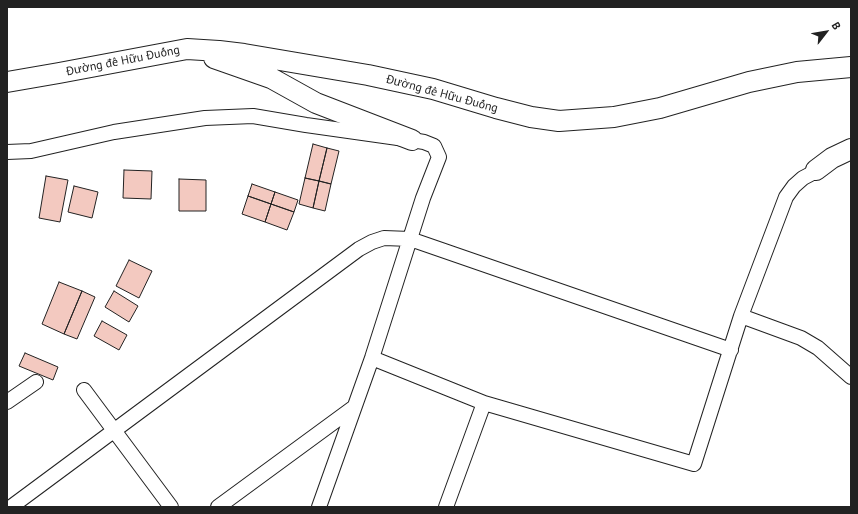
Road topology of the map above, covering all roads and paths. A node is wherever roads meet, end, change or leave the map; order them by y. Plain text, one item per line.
1 (187, 49) junction
2 (851, 67) edge
3 (7, 82) edge
4 (412, 140) junction
5 (851, 149) edge
6 (7, 152) edge
7 (851, 158) edge
8 (816, 170) junction
9 (410, 239) junction
10 (742, 316) junction
11 (731, 350) junction
12 (372, 358) junction
13 (851, 377) edge
14 (36, 382) dead end
15 (84, 390) dead end
16 (7, 402) edge
17 (484, 402) junction
18 (353, 408) junction
19 (114, 431) junction
20 (12, 507) edge
21 (170, 507) edge
22 (218, 507) edge
23 (319, 507) edge
24 (446, 507) edge

1 - 2 main road, Đường đê Hữu Đuống
1 - 3 main road, Đường đê Hữu Đuống
1 - 4 main road
4 - 6 street
4 - 9 street
5 - 8 main road
7 - 8 street
8 - 10 street
9 - 11 street
9 - 12 street
9 - 19 street
10 - 11 street
10 - 13 street
11 - 17 street
12 - 17 street
12 - 18 street
14 - 16 street
15 - 19 street
17 - 24 street
18 - 22 street
18 - 23 street
19 - 20 street
19 - 21 street

